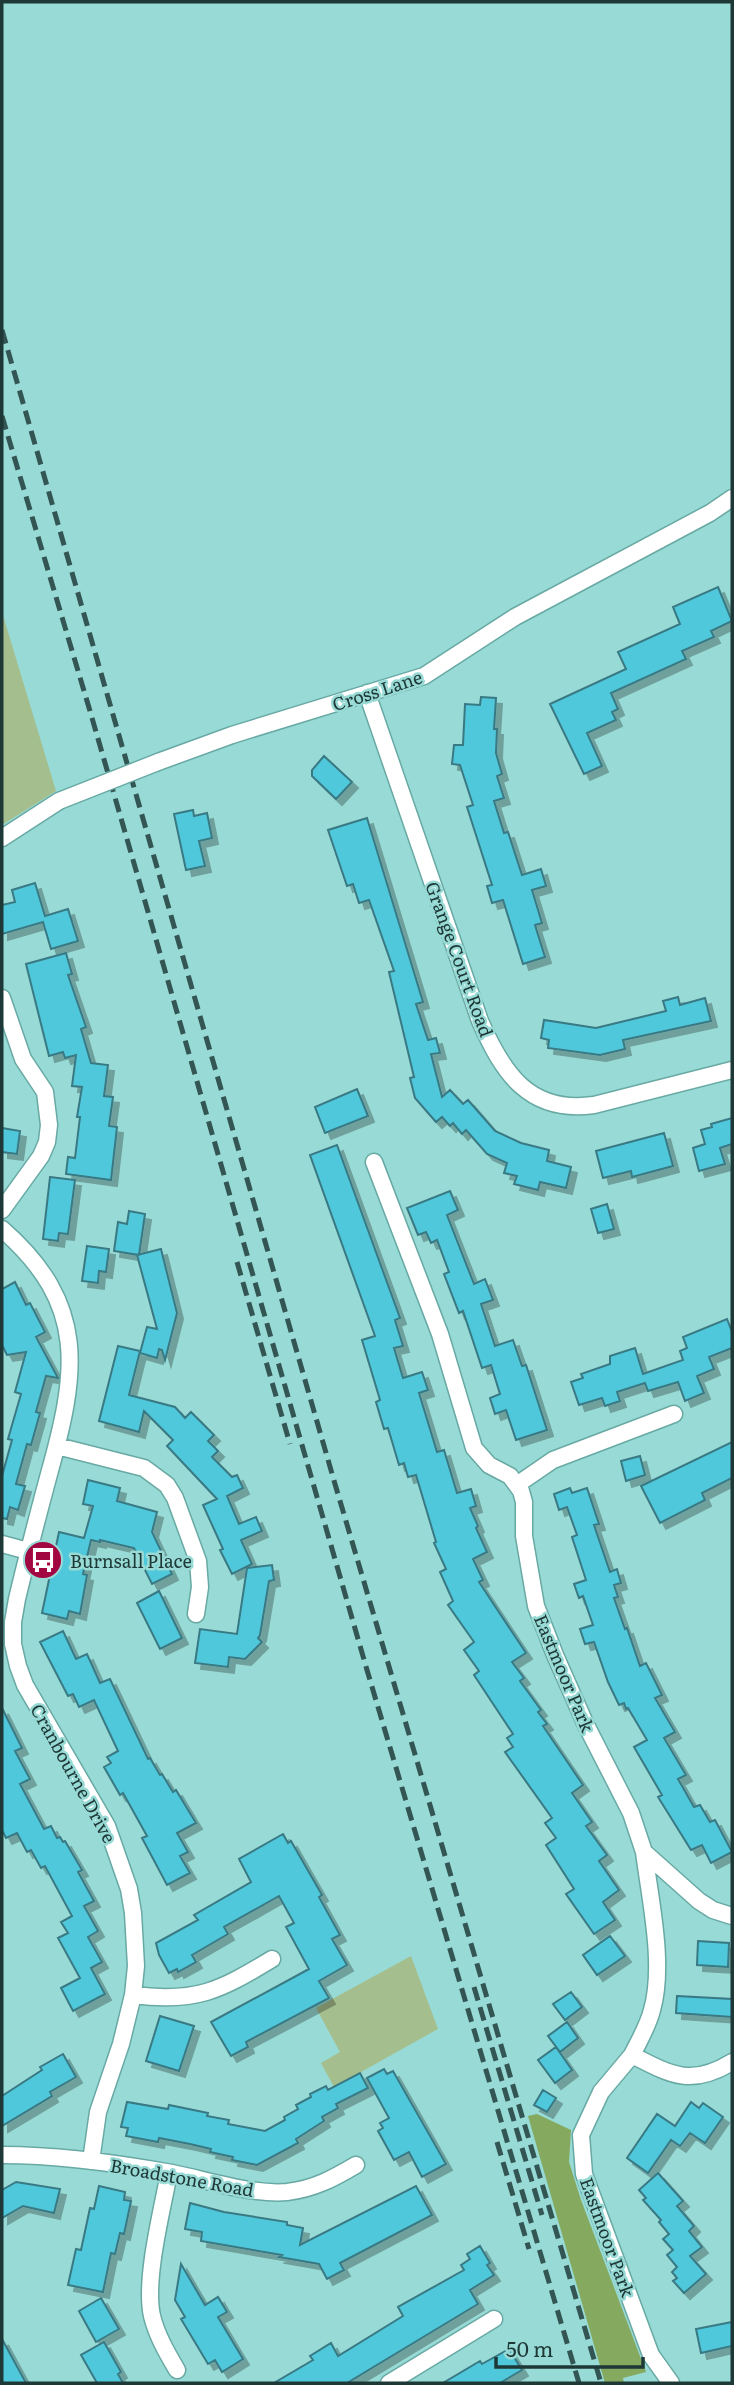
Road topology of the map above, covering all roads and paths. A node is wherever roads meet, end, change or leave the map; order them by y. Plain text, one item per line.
1 (732, 498) edge
2 (367, 693) junction
3 (2, 838) edge
4 (2, 998) edge
5 (732, 1070) edge
6 (374, 1162) dead end
7 (2, 1210) edge
8 (2, 1229) edge
9 (674, 1414) dead end
10 (57, 1446) junction
11 (518, 1484) junction
12 (2, 1544) edge
13 (28, 1551) junction
14 (196, 1614) dead end
15 (7, 1645) edge
16 (644, 1852) junction
17 (732, 1916) edge
18 (272, 1959) dead end
19 (133, 1995) junction
20 (632, 2055) junction
21 (732, 2062) edge
22 (2, 2155) edge
23 (91, 2161) junction
24 (356, 2165) dead end
25 (169, 2173) junction
26 (494, 2319) dead end
27 (177, 2370) dead end
28 (389, 2383) edge
29 (671, 2383) edge

1 - 2 street, Cross Lane
2 - 3 street, Cross Lane, bridge
2 - 5 street, Grange Court Road
4 - 7 street
6 - 11 street
8 - 10 street, Cranbourne Drive
9 - 11 street
10 - 13 street, Cranbourne Drive
10 - 14 street
11 - 16 street, Eastmoor Park
12 - 13 street
13 - 15 street, Cranbourne Drive
15 - 19 street, Cranbourne Drive
16 - 17 street
16 - 20 street, Eastmoor Park
18 - 19 street
19 - 23 street, Cranbourne Drive
20 - 21 street
20 - 29 street, Eastmoor Park
22 - 23 street, Broadstone Road
23 - 25 street, Broadstone Road
24 - 25 street, Broadstone Road
25 - 27 street
26 - 28 street

